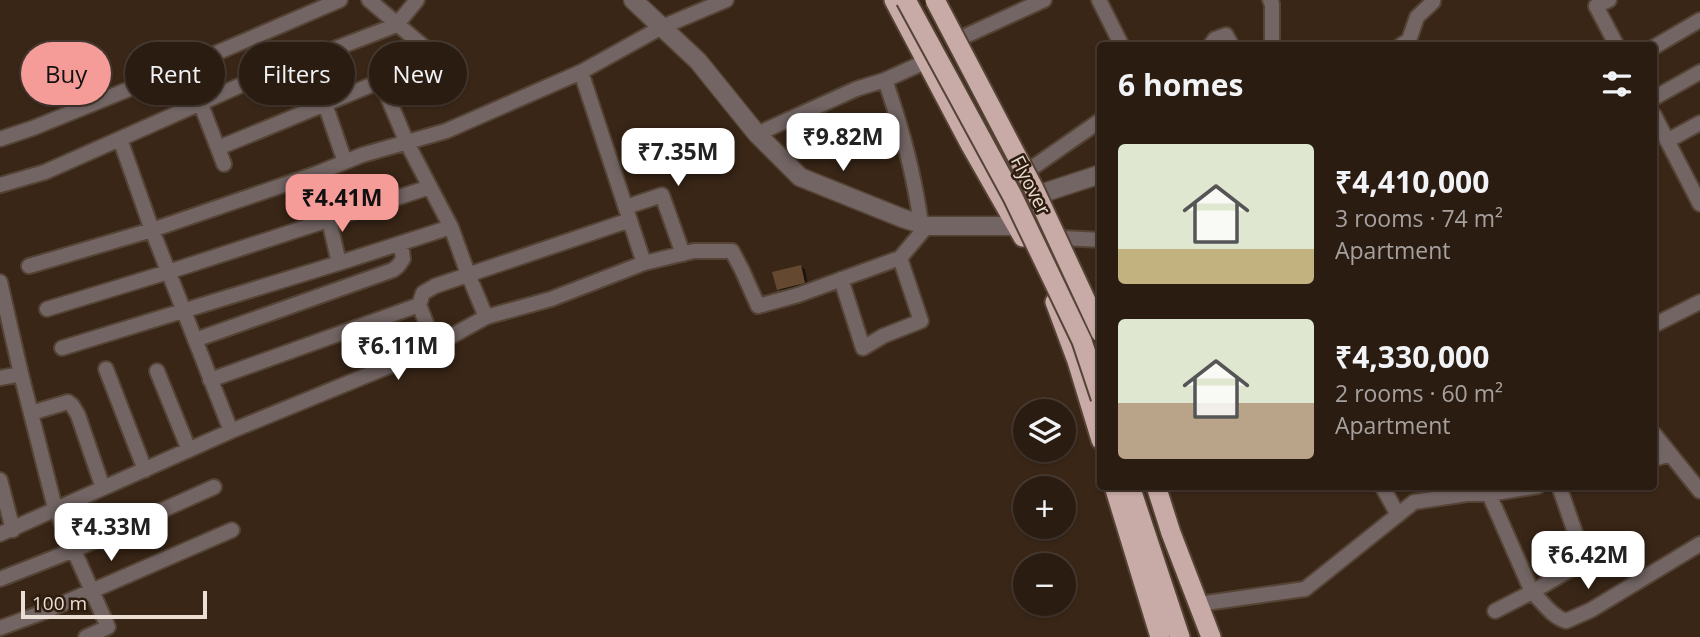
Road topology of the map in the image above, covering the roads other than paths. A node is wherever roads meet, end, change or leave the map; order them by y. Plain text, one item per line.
1 (340, 0) edge
2 (369, 0) edge
3 (417, 0) edge
4 (633, 0) edge
5 (726, 0) edge
6 (894, 0) edge
7 (906, 0) edge
8 (935, 0) edge
9 (941, 0) edge
10 (1044, 0) edge
11 (1099, 0) edge
12 (1270, 0) edge
13 (1433, 0) edge
14 (1600, 2) edge
15 (1019, 5) edge
16 (1700, 20) edge
17 (398, 23) junction
18 (662, 27) junction
19 (961, 38) junction
20 (350, 42) edge
21 (420, 42) edge
22 (1120, 42) edge
23 (1213, 42) edge
24 (1230, 42) edge
25 (1272, 42) edge
26 (1406, 42) edge
27 (1615, 42) edge
28 (1657, 45) edge
29 (225, 50) edge
30 (973, 59) junction
31 (931, 70) junction
32 (581, 72) junction
33 (1700, 72) edge
34 (885, 80) junction
35 (125, 91) edge
36 (1657, 96) edge
37 (196, 105) edge
38 (202, 105) edge
39 (323, 105) edge
40 (325, 105) edge
41 (391, 105) edge
42 (1657, 121) edge
43 (1097, 123) edge
44 (1700, 123) edge
45 (757, 134) junction
46 (0, 139) edge
47 (120, 139) junction
48 (1667, 141) junction
49 (407, 143) junction
50 (218, 148) junction
51 (345, 162) junction
52 (224, 164) dead end
53 (1029, 170) junction
54 (318, 173) junction
55 (1097, 175) edge
56 (1694, 178) edge
57 (0, 185) edge
58 (430, 187) junction
59 (1043, 193) junction
60 (1700, 204) edge
61 (628, 214) junction
62 (329, 220) junction
63 (924, 225) junction
64 (1017, 226) junction
65 (452, 227) junction
66 (152, 230) junction
67 (1063, 238) junction
68 (1097, 240) edge
69 (401, 244) junction
70 (683, 254) junction
71 (900, 258) junction
72 (339, 263) junction
73 (644, 263) junction
74 (29, 266) dead end
75 (168, 272) junction
76 (468, 274) junction
77 (841, 279) junction
78 (0, 282) edge
79 (1700, 302) edge
80 (419, 305) junction
81 (47, 309) dead end
82 (1097, 310) edge
83 (183, 312) junction
84 (486, 317) junction
85 (1097, 324) edge
86 (1657, 324) edge
87 (195, 340) junction
88 (435, 345) junction
89 (62, 348) dead end
90 (106, 369) dead end
91 (157, 371) dead end
92 (20, 374) junction
93 (0, 378) edge
94 (210, 380) junction
95 (1097, 386) edge
96 (32, 412) junction
97 (1097, 427) edge
98 (232, 431) junction
99 (1657, 438) edge
100 (189, 450) junction
101 (1670, 454) junction
102 (1657, 458) edge
103 (1681, 468) junction
104 (145, 470) junction
105 (1700, 477) edge
106 (0, 480) edge
107 (214, 487) dead end
108 (103, 488) junction
109 (1115, 490) edge
110 (1131, 490) edge
111 (1155, 490) edge
112 (1155, 490) edge
113 (1384, 490) edge
114 (1514, 490) edge
115 (1560, 490) edge
116 (1700, 491) edge
117 (1489, 494) junction
118 (55, 508) junction
119 (1398, 515) junction
120 (232, 530) dead end
121 (6, 532) edge
122 (1700, 544) edge
123 (74, 550) junction
124 (0, 579) edge
125 (92, 590) junction
126 (1532, 592) junction
127 (1199, 604) junction
128 (1495, 611) dead end
129 (2, 628) edge
130 (86, 637) edge
131 (1160, 637) edge
132 (1180, 637) edge
133 (1204, 637) edge
134 (1211, 637) edge

1 - 29 street
2 - 17 street
3 - 17 street
4 - 18 street
5 - 18 street
6 - 31 highway
7 - 95 highway, Flyover, bridge
8 - 85 highway, Flyover, bridge
9 - 19 highway
10 - 15 street
11 - 22 street
12 - 25 street
13 - 26 street
14 - 27 street
15 - 19 street
16 - 28 street
17 - 20 street
17 - 21 street
18 - 32 street
18 - 45 street
19 - 30 highway
23 - 24 street
30 - 31 highway
30 - 53 highway
31 - 34 street
31 - 64 highway
32 - 49 street
32 - 61 street
33 - 36 street
34 - 45 street
34 - 63 street
35 - 46 street
37 - 47 street
38 - 50 street
39 - 50 street
40 - 51 street
41 - 49 street
42 - 48 street
43 - 53 street
44 - 48 street
45 - 63 street
47 - 57 street
47 - 66 street
48 - 56 street
49 - 51 street
49 - 58 street
50 - 52 street
51 - 54 street
53 - 59 highway
54 - 62 street
54 - 66 street
55 - 59 street
56 - 60 street
58 - 62 street
58 - 65 street
59 - 64 street
59 - 67 highway
61 - 70 street
61 - 73 street
61 - 76 street
62 - 72 street
62 - 75 street
63 - 64 street
63 - 71 street
64 - 97 highway
65 - 69 street
65 - 76 street
66 - 74 street
66 - 75 street
67 - 68 street
67 - 82 highway
69 - 72 street
69 - 87 street
70 - 73 street
70 - 77 street
71 - 77 street
71 - 77 street
72 - 83 street
73 - 84 street
75 - 81 street
75 - 83 street
76 - 80 street
76 - 84 street
78 - 92 street
79 - 86 street
80 - 88 street
80 - 94 street
83 - 87 street
83 - 89 street
84 - 88 street
87 - 94 street
88 - 98 street
90 - 104 street
91 - 100 street
92 - 93 street
92 - 96 street
94 - 98 street
96 - 108 street
96 - 118 street
98 - 100 street
99 - 101 street
100 - 104 street
101 - 102 street
101 - 103 street
103 - 105 street
103 - 116 street
104 - 108 street
106 - 121 street
107 - 123 street
108 - 118 street
109 - 131 highway
110 - 132 highway
111 - 127 highway
112 - 133 highway
113 - 119 street
114 - 117 street
115 - 126 street
117 - 119 street
117 - 126 street
118 - 121 street
118 - 123 street
119 - 127 street
120 - 125 street
122 - 126 street
123 - 124 street
123 - 125 street
125 - 129 street
125 - 130 street
126 - 128 street
127 - 134 highway

